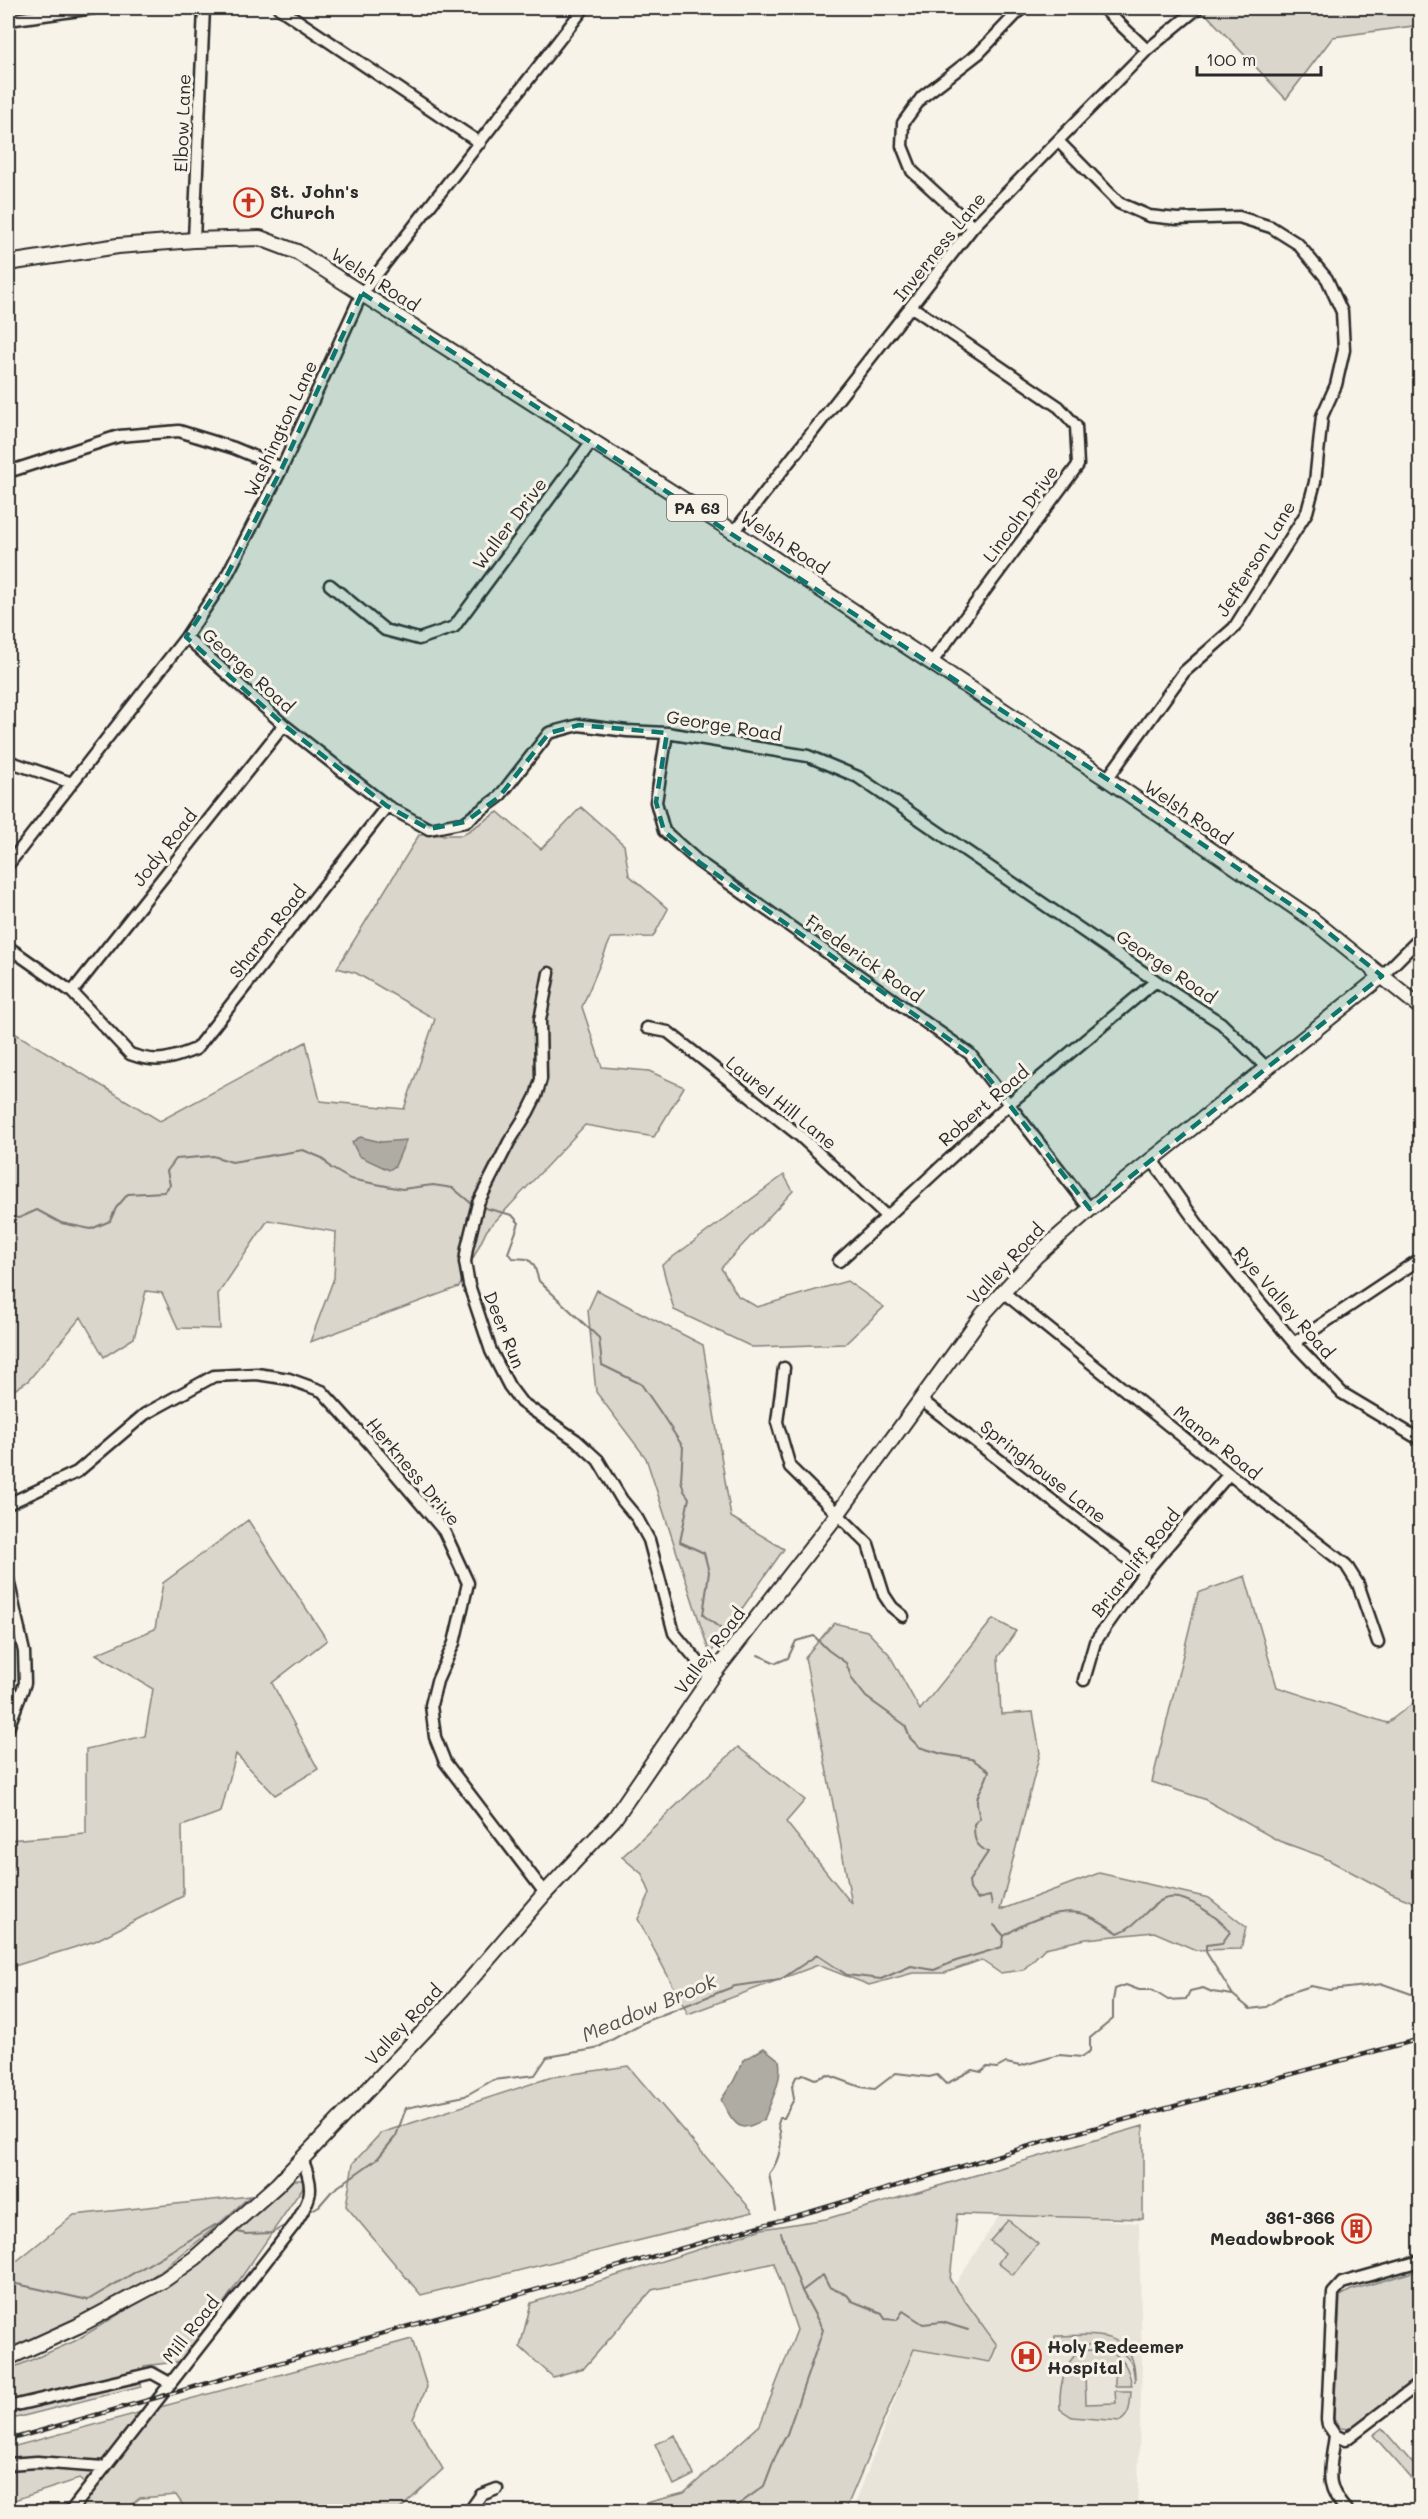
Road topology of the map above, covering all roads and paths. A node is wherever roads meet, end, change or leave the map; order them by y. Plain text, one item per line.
1 (94, 8) edge
2 (204, 8) edge
3 (279, 8) edge
4 (584, 8) edge
5 (1022, 8) edge
6 (1103, 8) edge
7 (1197, 8) edge
8 (8, 20) edge
9 (1147, 50) junction
10 (1058, 141) junction
11 (480, 143) junction
12 (973, 227) junction
13 (194, 240) junction
14 (8, 263) edge
15 (362, 293) junction
16 (912, 307) junction
17 (592, 441) junction
18 (282, 468) junction
19 (8, 472) edge
20 (734, 532) junction
21 (330, 585) dead end
22 (186, 637) junction
23 (932, 662) junction
24 (284, 724) junction
25 (667, 733) junction
26 (8, 761) edge
27 (1107, 779) junction
28 (72, 783) junction
29 (387, 806) junction
30 (8, 866) edge
31 (1420, 938) edge
32 (8, 947) edge
33 (549, 973) dead end
34 (1382, 976) junction
35 (1156, 981) junction
36 (72, 992) junction
37 (1420, 1007) edge
38 (647, 1028) dead end
39 (1267, 1068) junction
40 (1010, 1103) junction
41 (1152, 1160) junction
42 (1090, 1209) junction
43 (886, 1216) junction
44 (1420, 1259) edge
45 (839, 1262) dead end
46 (1003, 1292) junction
47 (1294, 1343) junction
48 (784, 1368) dead end
49 (920, 1399) junction
50 (1419, 1439) edge
51 (1229, 1474) junction
52 (8, 1504) edge
53 (837, 1515) junction
54 (1145, 1572) junction
55 (8, 1579) edge
56 (903, 1616) dead end
57 (1378, 1642) dead end
58 (711, 1677) junction
59 (1084, 1680) dead end
60 (8, 1728) edge
61 (545, 1893) junction
62 (302, 2159) junction
63 (1420, 2261) edge
64 (8, 2358) edge
65 (1420, 2383) edge
66 (170, 2384) junction
67 (8, 2407) edge
68 (1335, 2435) junction
69 (8, 2464) edge
70 (103, 2467) junction
71 (497, 2489) dead end
72 (70, 2511) edge
73 (469, 2511) edge
74 (1348, 2511) edge

1 - 8 street
2 - 13 street, Elbow Lane
3 - 11 street
4 - 11 street, Washington Lane
5 - 12 street
6 - 9 street
7 - 9 street, Inverness Lane
9 - 10 street, Inverness Lane
10 - 12 street, Inverness Lane
10 - 27 street, Jefferson Lane
11 - 15 street, Washington Lane
12 - 16 street, Inverness Lane
13 - 14 main road, Welsh Road / PA 63
13 - 15 main road, Welsh Road / PA 63
15 - 17 main road, Welsh Road / PA 63
15 - 18 street, Washington Lane
16 - 20 street, Inverness Lane
16 - 23 street, Lincoln Drive
17 - 20 main road, Welsh Road / PA 63
17 - 21 street, Waller Drive
18 - 19 street
18 - 22 street, Washington Lane
20 - 23 main road, Welsh Road / PA 63
22 - 24 street, George Road
22 - 28 street, Washington Lane
23 - 27 main road, Welsh Road / PA 63
24 - 29 street, George Road
24 - 36 street, Jody Road
25 - 29 street, George Road
25 - 35 street, George Road
25 - 40 street, Frederick Road
26 - 28 street
27 - 34 main road, Welsh Road / PA 63
28 - 30 street, Washington Lane
29 - 36 street, Sharon Road
31 - 34 street, Valley Road
32 - 36 street
33 - 58 street, Deer Run
34 - 37 main road, Welsh Road / PA 63
34 - 39 main road, Valley Road
35 - 39 street, George Road
35 - 40 street, Robert Road
38 - 43 street, Laurel Hill Lane
39 - 41 main road, Valley Road
40 - 42 street, Frederick Road
40 - 43 street, Robert Road
41 - 42 main road, Valley Road
41 - 47 street, Rye Valley Road
42 - 46 main road, Valley Road
43 - 45 street, Robert Road
44 - 47 street
46 - 49 main road, Valley Road
46 - 51 street, Manor Road
47 - 50 street, Rye Valley Road
48 - 53 street
49 - 53 main road, Valley Road
49 - 54 street, Springhouse Lane
51 - 54 street, Briarcliff Road
51 - 57 street, Manor Road
52 - 61 street, Herkness Drive
53 - 56 street
53 - 58 main road, Valley Road
54 - 59 street, Briarcliff Road
55 - 60 street
58 - 61 main road, Valley Road
61 - 62 main road, Valley Road
62 - 64 main road, Valley Road
62 - 66 street, Mill Road
63 - 68 street
65 - 68 street
66 - 67 street
66 - 70 street, Mill Road
68 - 74 street
69 - 70 street
70 - 72 street, Mill Road
71 - 73 street

